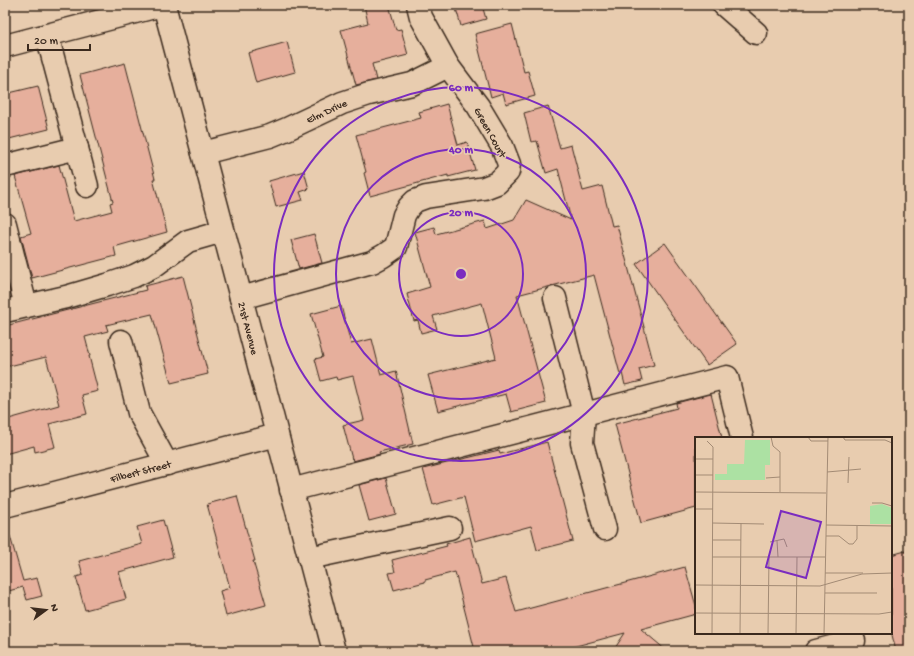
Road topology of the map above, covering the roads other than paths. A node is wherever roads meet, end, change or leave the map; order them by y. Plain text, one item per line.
1 (163, 5) edge
2 (418, 5) edge
3 (724, 5) edge
4 (94, 14) edge
5 (756, 33) dead end
6 (47, 35) junction
7 (5, 46) edge
8 (448, 66) junction
9 (76, 148) junction
10 (203, 153) junction
11 (5, 166) edge
12 (87, 186) dead end
13 (5, 224) edge
14 (223, 231) junction
15 (241, 298) junction
16 (555, 298) dead end
17 (26, 306) junction
18 (5, 311) edge
19 (121, 341) dead end
20 (584, 414) junction
21 (277, 435) junction
22 (742, 437) edge
23 (166, 464) junction
24 (291, 490) junction
25 (5, 506) edge
26 (450, 528) dead end
27 (605, 530) dead end
28 (309, 558) junction
29 (854, 642) edge
30 (334, 651) edge
31 (816, 651) edge

1 - 4 street
1 - 10 street, 21st Avenue
2 - 8 street, Green Court
3 - 5 street
4 - 6 street
6 - 7 street
6 - 9 street
8 - 10 street, Elm Drive
8 - 15 street, Green Court
9 - 11 street
9 - 12 street
10 - 14 street, 21st Avenue
13 - 17 street
14 - 15 street, 21st Avenue
14 - 17 street
15 - 21 street, 21st Avenue
16 - 20 street
17 - 18 street
19 - 23 street
20 - 22 street
20 - 24 street
20 - 27 street
21 - 23 street, Filbert Street
21 - 24 street, 21st Avenue
23 - 25 street, Filbert Street
24 - 28 street, 21st Avenue
26 - 28 street
28 - 30 street, 21st Avenue
29 - 31 street

